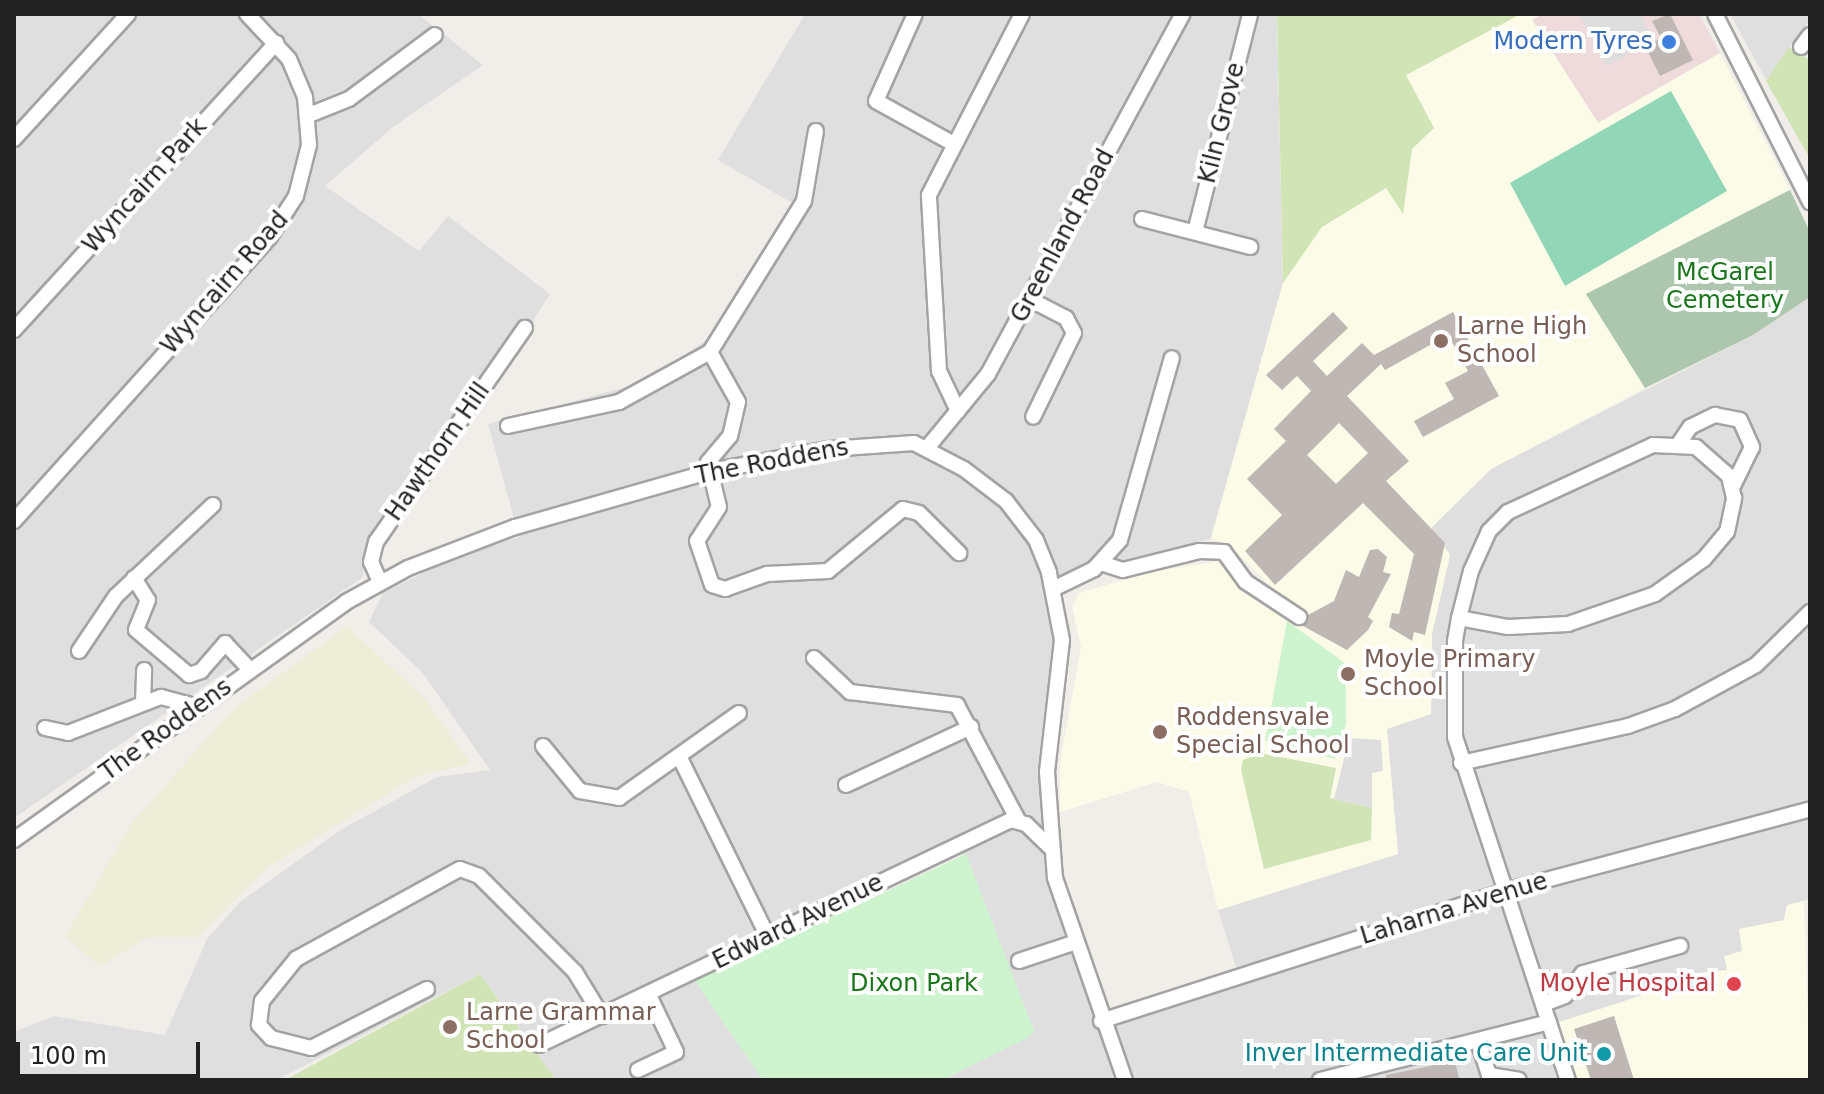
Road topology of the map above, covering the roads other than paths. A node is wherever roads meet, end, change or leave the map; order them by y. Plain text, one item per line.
1 (128, 14) edge
2 (247, 14) edge
3 (915, 14) edge
4 (1022, 14) edge
5 (1183, 14) edge
6 (1250, 14) edge
7 (1716, 15) edge
8 (435, 35) dead end
9 (276, 43) junction
10 (309, 115) junction
11 (816, 131) dead end
12 (14, 139) edge
13 (954, 144) junction
14 (1810, 202) edge
15 (1142, 219) dead end
16 (1195, 232) junction
17 (1250, 247) dead end
18 (1029, 299) junction
19 (525, 328) dead end
20 (14, 330) edge
21 (710, 352) junction
22 (1172, 358) dead end
23 (958, 411) junction
24 (1033, 417) dead end
25 (508, 426) dead end
26 (1680, 442) junction
27 (927, 448) junction
28 (711, 471) junction
29 (1733, 486) junction
30 (211, 512) dead end
31 (15, 518) edge
32 (959, 553) dead end
33 (1101, 563) junction
34 (134, 578) junction
35 (380, 582) junction
36 (1053, 589) junction
37 (1810, 612) edge
38 (1299, 617) dead end
39 (1459, 618) junction
40 (68, 637) dead end
41 (814, 658) dead end
42 (144, 670) dead end
43 (250, 670) junction
44 (143, 703) junction
45 (199, 707) junction
46 (739, 713) dead end
47 (971, 727) junction
48 (45, 728) dead end
49 (543, 746) dead end
50 (680, 758) junction
51 (1461, 763) junction
52 (846, 785) dead end
53 (1810, 809) edge
54 (1018, 820) junction
55 (14, 840) edge
56 (1050, 847) junction
57 (1505, 891) junction
58 (768, 937) junction
59 (1076, 942) junction
60 (1680, 946) dead end
61 (1019, 961) dead end
62 (427, 989) dead end
63 (648, 993) junction
64 (1544, 1004) junction
65 (602, 1016) junction
66 (1101, 1021) junction
67 (1549, 1022) junction
68 (1478, 1041) junction
69 (539, 1045) dead end
70 (638, 1070) dead end
71 (1125, 1080) edge
72 (1320, 1080) edge
73 (1519, 1080) edge
74 (1568, 1080) edge

1 - 12 street
2 - 9 street, Wyncairn Road
3 - 13 street
4 - 13 street
5 - 18 street, Greenland Road
6 - 16 street, Kiln Grove
7 - 14 street
8 - 10 street
9 - 10 street, Wyncairn Road
9 - 20 street, Wyncairn Park
10 - 31 street, Wyncairn Road
11 - 21 street
13 - 23 street
15 - 16 street
16 - 17 street
18 - 23 street, Greenland Road
18 - 24 street
19 - 35 street, Hawthorn Hill
21 - 25 street
21 - 28 street
22 - 33 street
23 - 27 street, Greenland Road
26 - 29 street
26 - 29 street
26 - 39 street
27 - 28 street, The Roddens
27 - 36 street, The Roddens
28 - 32 street
28 - 35 street, The Roddens
29 - 39 street
30 - 34 street
33 - 36 street
33 - 38 street
34 - 40 street
34 - 43 street
35 - 43 street, The Roddens
36 - 56 street, The Roddens
37 - 51 street
39 - 51 street
41 - 47 street
42 - 44 street
43 - 45 street, The Roddens
44 - 45 street
44 - 48 street
45 - 55 street, The Roddens
46 - 50 street
47 - 52 street
47 - 54 street
49 - 50 street
50 - 58 street
51 - 57 street
53 - 57 street, Laharna Avenue
54 - 56 street
54 - 58 street, Edward Avenue
56 - 59 street, The Roddens
57 - 64 street
57 - 66 street, Laharna Avenue
58 - 63 street, Edward Avenue
59 - 61 street
59 - 66 street, The Roddens
60 - 64 street
62 - 65 street
63 - 65 street, Edward Avenue
63 - 70 street
64 - 67 street
65 - 69 street, Edward Avenue
66 - 71 street, The Roddens
67 - 68 street
67 - 74 street
68 - 72 street
68 - 73 street

